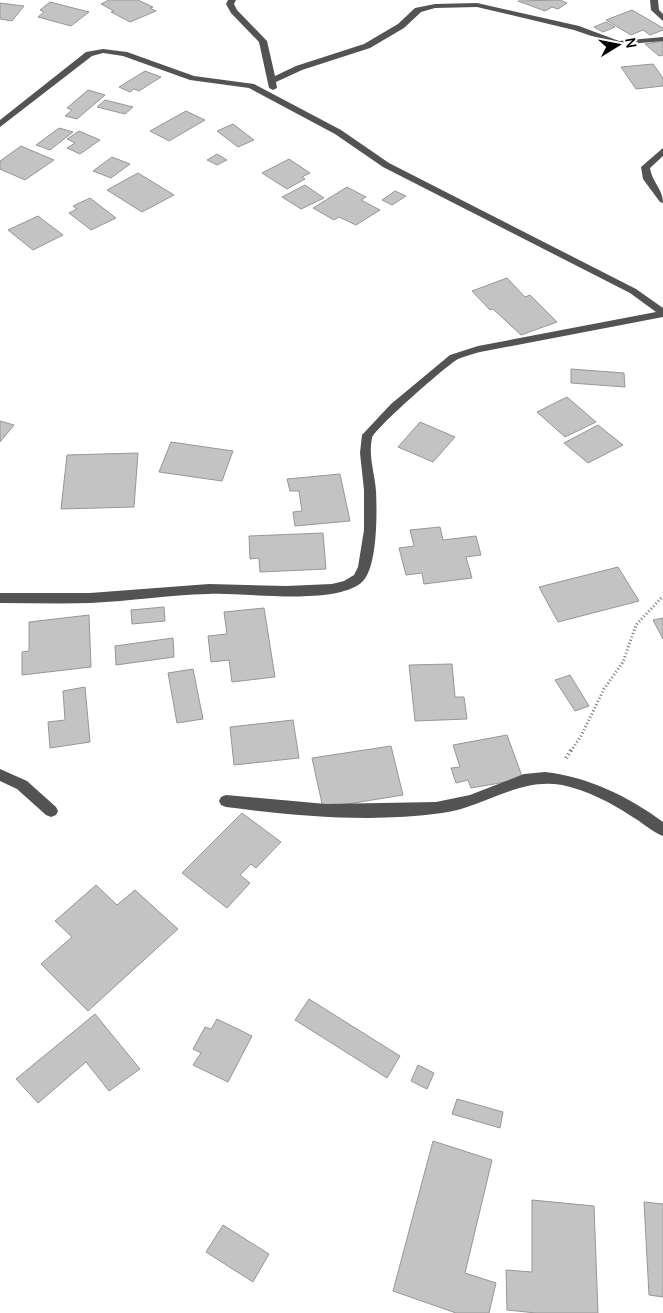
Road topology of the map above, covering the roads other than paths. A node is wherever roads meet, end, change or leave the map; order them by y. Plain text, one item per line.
1 (232, 0) edge
2 (654, 0) edge
3 (663, 20) edge
4 (663, 40) edge
5 (271, 80) junction
6 (276, 98) junction
7 (0, 124) edge
8 (663, 150) edge
9 (663, 200) edge
10 (663, 314) edge
11 (0, 598) edge
12 (0, 775) edge
13 (226, 801) dead end
14 (51, 811) dead end
15 (663, 830) edge

1 - 5 street
2 - 3 street
4 - 5 street
5 - 6 street
6 - 7 street
6 - 10 street
8 - 9 street
10 - 11 street
12 - 14 street
13 - 15 street

